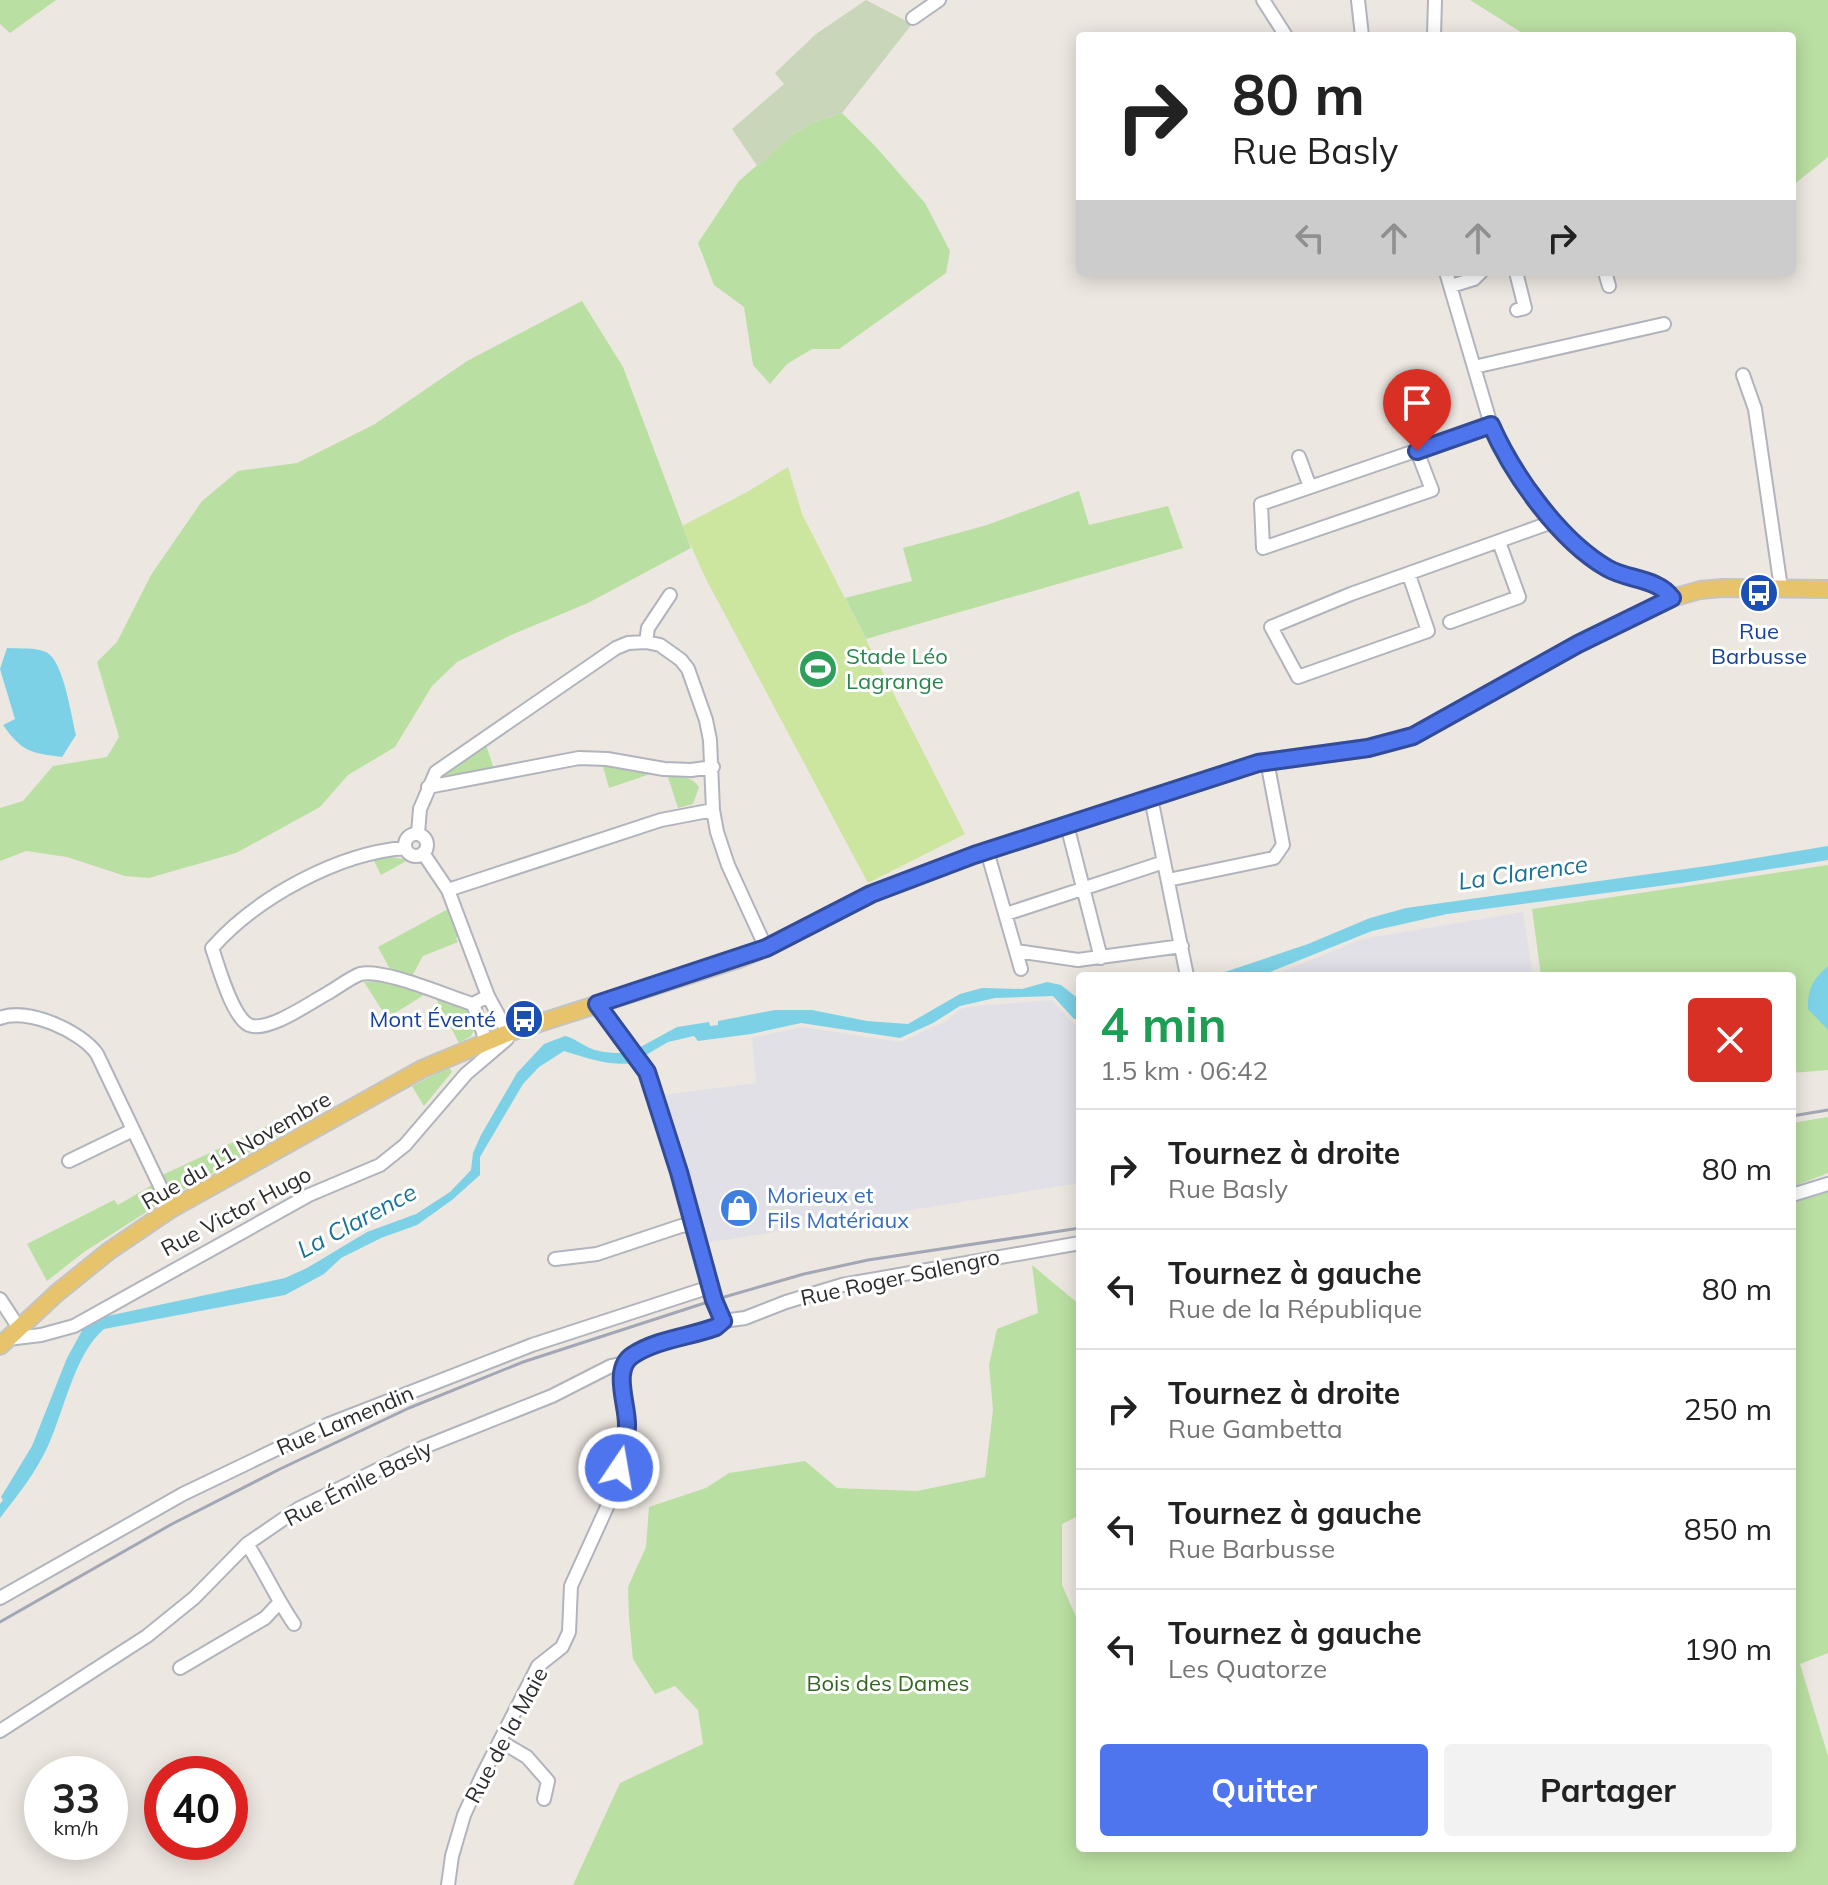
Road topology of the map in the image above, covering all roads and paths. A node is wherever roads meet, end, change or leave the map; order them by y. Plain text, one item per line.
1 (939, 0) edge
2 (1263, 0) edge
3 (1358, 0) edge
4 (1435, 0) edge
5 (913, 18) dead end
6 (1283, 32) edge
7 (1362, 32) edge
8 (1434, 32) edge
9 (1447, 276) edge
10 (1477, 276) edge
11 (1517, 276) edge
12 (1606, 276) edge
13 (1451, 286) junction
14 (1609, 286) dead end
15 (1517, 310) dead end
16 (1664, 324) dead end
17 (1474, 367) junction
18 (1743, 375) dead end
19 (1410, 418) dead end
20 (1491, 425) junction
21 (1419, 450) junction
22 (1299, 457) dead end
23 (1310, 487) junction
24 (1555, 521) junction
25 (1499, 542) junction
26 (1409, 575) junction
27 (1781, 588) junction
28 (1828, 589) edge
29 (670, 595) dead end
30 (1672, 598) junction
31 (1450, 622) dead end
32 (646, 642) junction
33 (1267, 761) junction
34 (713, 767) junction
35 (428, 787) junction
36 (1151, 798) junction
37 (713, 810) junction
38 (1067, 825) junction
39 (418, 833) junction
40 (405, 848) junction
41 (987, 851) junction
42 (423, 853) junction
43 (1164, 862) junction
44 (1168, 880) junction
45 (1081, 889) junction
46 (448, 890) junction
47 (1006, 914) junction
48 (1182, 946) junction
49 (766, 948) junction
50 (1016, 951) junction
51 (1101, 958) junction
52 (1021, 969) dead end
53 (1186, 972) edge
54 (488, 996) junction
55 (473, 1004) junction
56 (597, 1004) junction
57 (0, 1018) edge
58 (508, 1033) junction
59 (486, 1041) junction
60 (454, 1053) junction
61 (466, 1074) junction
62 (133, 1130) junction
63 (69, 1161) dead end
64 (1828, 1184) edge
65 (1796, 1194) edge
66 (171, 1209) junction
67 (693, 1224) junction
68 (1076, 1244) edge
69 (555, 1259) dead end
70 (710, 1287) junction
71 (0, 1299) edge
72 (723, 1321) junction
73 (7, 1338) edge
74 (625, 1363) junction
75 (247, 1544) junction
76 (0, 1598) edge
77 (279, 1603) junction
78 (294, 1624) dead end
79 (180, 1668) dead end
80 (0, 1731) edge
81 (500, 1741) junction
82 (544, 1799) dead end
83 (448, 1885) edge

1 - 5 street
2 - 6 street
3 - 7 street
4 - 8 street
9 - 13 street
10 - 13 street
11 - 15 street
12 - 14 street
13 - 17 street
16 - 17 street
17 - 20 street
18 - 27 street
19 - 21 street
20 - 21 street
20 - 24 street
21 - 23 street
21 - 23 street
22 - 23 street
24 - 25 street
24 - 30 street
25 - 26 street
25 - 31 street
26 - 26 street
27 - 28 main road, Rue du 11 Novembre
27 - 30 main road, Rue du 11 Novembre
29 - 32 street
30 - 33 main road, Rue du 11 Novembre
32 - 34 street
32 - 35 street
33 - 36 main road, Rue du 11 Novembre
33 - 44 street
34 - 35 street
34 - 37 street
35 - 39 street
36 - 38 main road, Rue du 11 Novembre
36 - 43 street
37 - 46 street
37 - 49 street
38 - 41 main road, Rue du 11 Novembre
38 - 45 street
39 - 40 street
39 - 42 street
40 - 42 street
40 - 55 street
41 - 47 street
41 - 49 main road, Rue du 11 Novembre
42 - 46 street
43 - 44 street
43 - 45 street
44 - 48 street
45 - 47 street
45 - 51 street
46 - 54 street
47 - 50 street
48 - 51 street
48 - 53 street
49 - 56 main road, Rue du 11 Novembre
50 - 51 street
50 - 52 street
54 - 55 street
54 - 58 street
55 - 59 street
56 - 58 main road, Rue du 11 Novembre
56 - 67 street
57 - 62 street
58 - 59 main road, Rue du 11 Novembre
58 - 61 street, Rue Victor Hugo
59 - 60 main road, Rue du 11 Novembre
60 - 61 street
60 - 66 main road, Rue du 11 Novembre
61 - 73 street, Rue Victor Hugo
62 - 63 street
62 - 66 street
64 - 65 street
66 - 73 main road, Rue du 11 Novembre
67 - 69 street
67 - 70 street
68 - 72 street, Rue Roger Salengro
70 - 72 street
70 - 76 street, Rue Lamendin
71 - 73 street
72 - 74 street, Rue Roger Salengro
74 - 75 street, Rue Émile Basly
74 - 81 street, Rue de la Maie
75 - 77 street
75 - 80 street, Rue Émile Basly
77 - 78 street
77 - 79 street
81 - 82 street
81 - 83 street, Rue de la Maie

